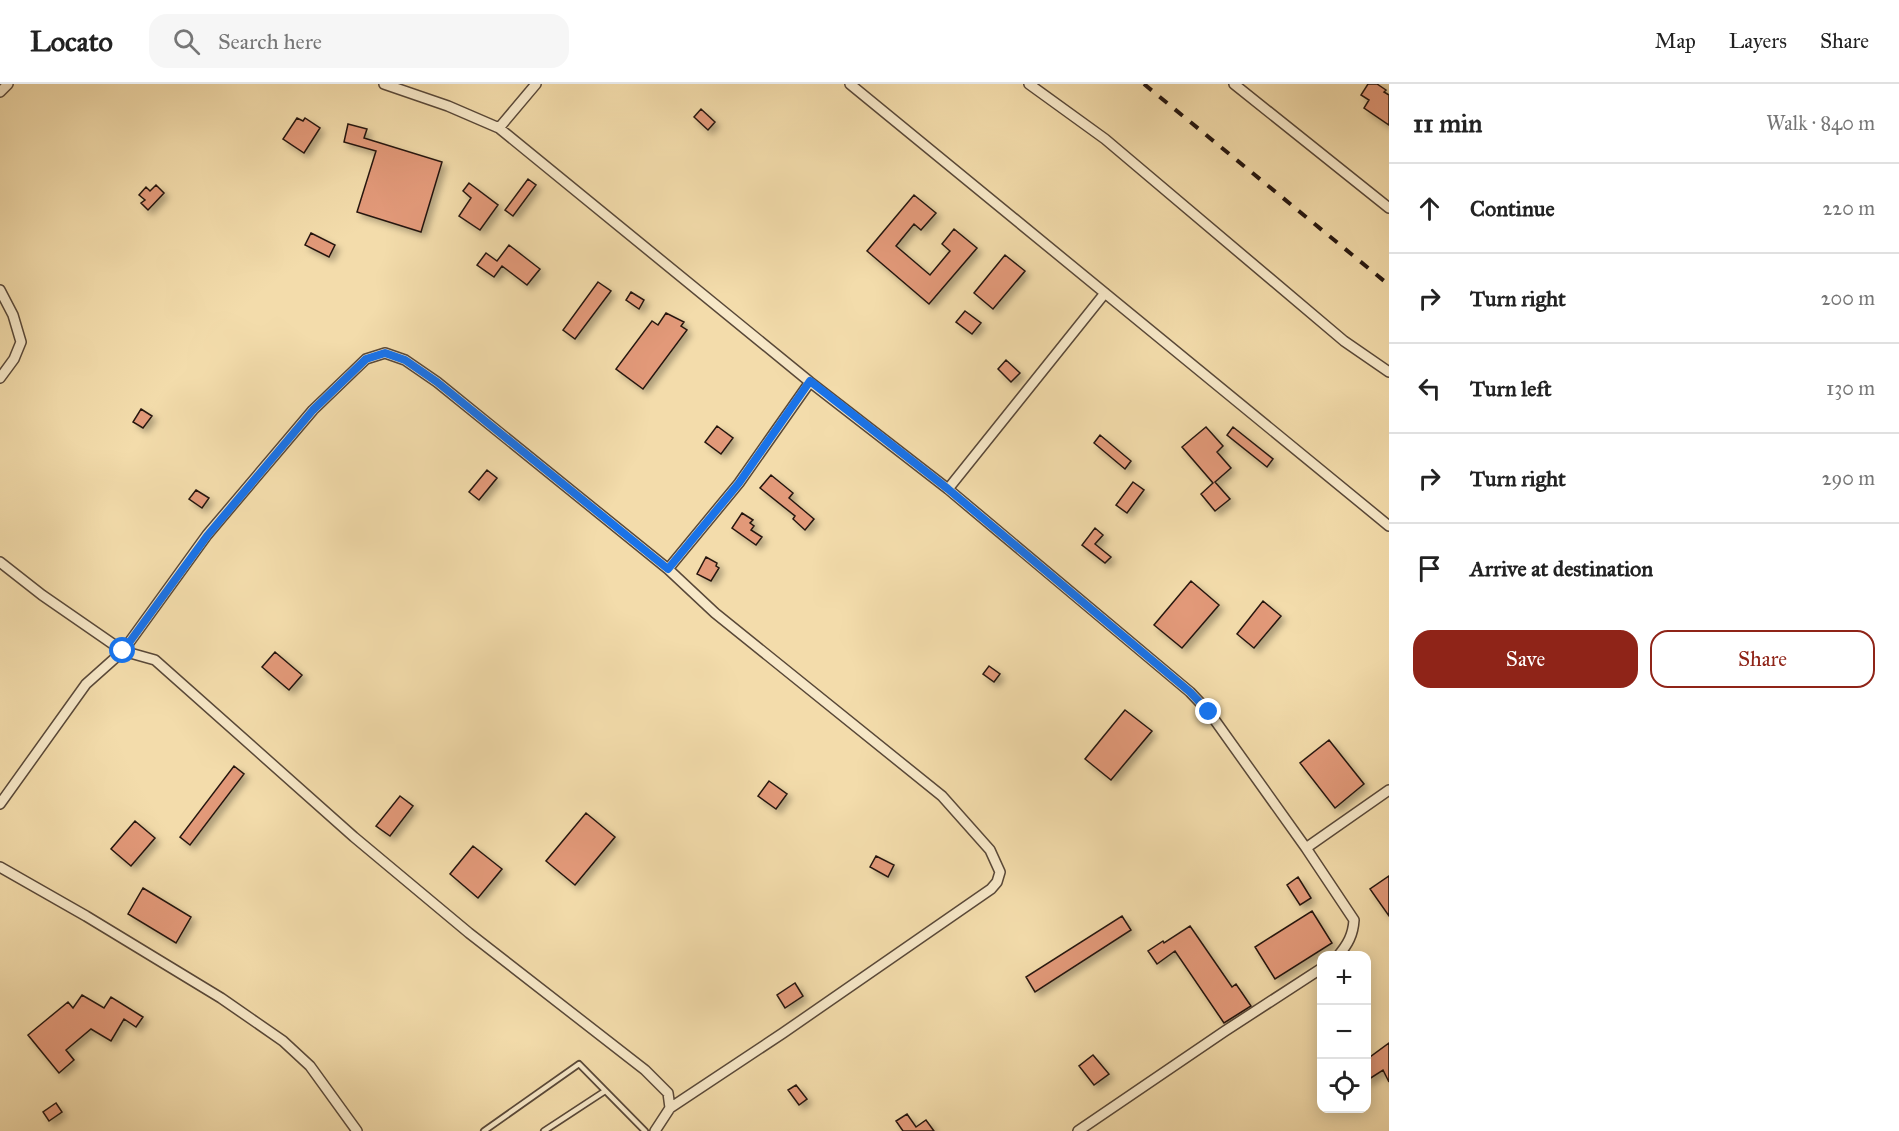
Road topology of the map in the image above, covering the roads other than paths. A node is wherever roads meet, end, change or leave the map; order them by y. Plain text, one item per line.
1 (8, 84) edge
2 (384, 84) edge
3 (536, 84) edge
4 (850, 84) edge
5 (1029, 84) edge
6 (1234, 84) edge
7 (0, 92) edge
8 (499, 128) junction
9 (1389, 208) edge
10 (0, 290) edge
11 (1105, 293) junction
12 (1389, 372) edge
13 (0, 378) edge
14 (810, 381) junction
15 (948, 489) junction
16 (1389, 526) edge
17 (0, 562) edge
18 (668, 569) junction
19 (123, 651) junction
20 (1389, 790) edge
21 (0, 804) edge
22 (1306, 848) junction
23 (0, 867) edge
24 (1342, 951) edge
25 (1317, 971) edge
26 (605, 1091) junction
27 (670, 1108) junction
28 (357, 1131) edge
29 (484, 1131) edge
30 (544, 1131) edge
31 (645, 1131) edge
32 (655, 1131) edge
33 (1078, 1131) edge

1 - 7 street
2 - 8 street
3 - 8 street
4 - 11 street
5 - 12 street
6 - 9 street
8 - 14 street
10 - 13 street
11 - 15 street
11 - 16 street
14 - 15 street
14 - 18 street
15 - 22 street
17 - 19 street
18 - 19 street
18 - 27 street
19 - 21 street
19 - 27 street
20 - 22 street
22 - 24 street
23 - 28 street
25 - 33 street
26 - 29 lane
26 - 30 lane
26 - 31 lane
27 - 32 street

